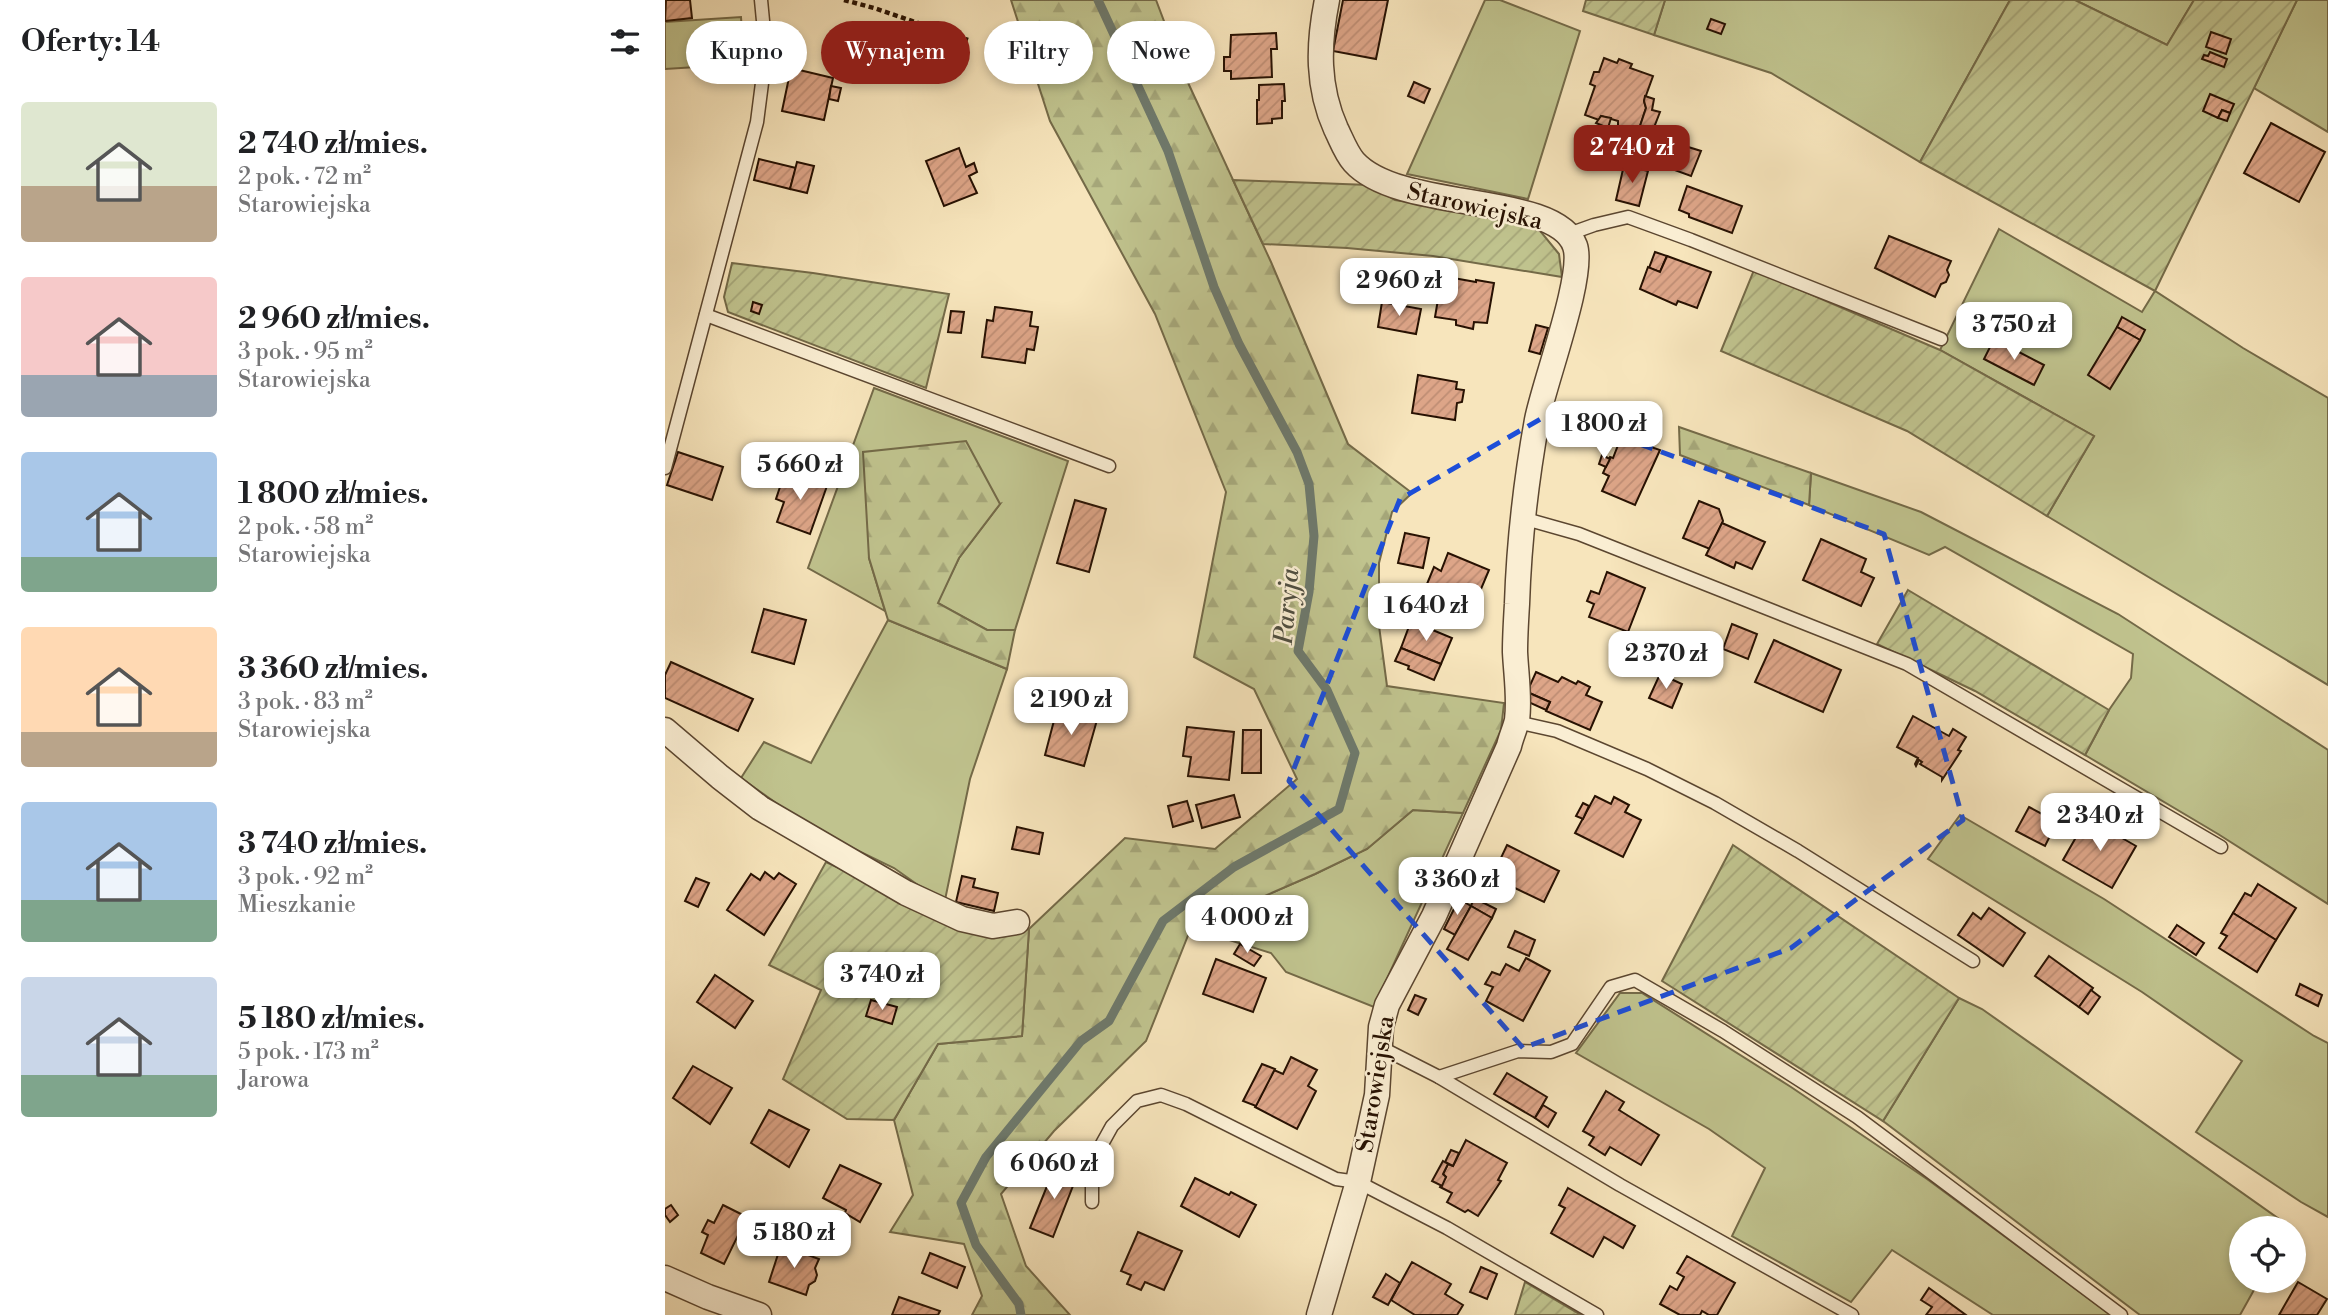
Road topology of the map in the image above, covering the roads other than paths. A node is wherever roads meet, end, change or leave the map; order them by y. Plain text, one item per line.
1 (761, 0) edge
2 (1327, 0) edge
3 (1566, 235) junction
4 (706, 315) junction
5 (1941, 339) dead end
6 (1109, 466) dead end
7 (665, 468) edge
8 (1522, 518) junction
9 (1517, 722) junction
10 (665, 730) edge
11 (2221, 847) dead end
12 (1017, 922) dead end
13 (1973, 961) dead end
14 (1380, 1047) junction
15 (1439, 1077) junction
16 (1358, 1182) junction
17 (1092, 1202) dead end
18 (665, 1278) edge
19 (759, 1315) edge
20 (1319, 1315) edge
21 (1597, 1315) edge
22 (1853, 1315) edge
23 (2121, 1315) edge

1 - 4 lane
2 - 3 street, Starowiejska
3 - 5 lane
3 - 8 street, Starowiejska
4 - 6 lane
4 - 7 lane
8 - 9 street, Starowiejska
8 - 11 lane
9 - 13 lane
9 - 14 street, Starowiejska
10 - 12 street
14 - 15 lane
14 - 16 street, Starowiejska
15 - 22 lane
15 - 23 lane
16 - 17 lane
16 - 20 street, Starowiejska
16 - 21 lane
18 - 19 street

